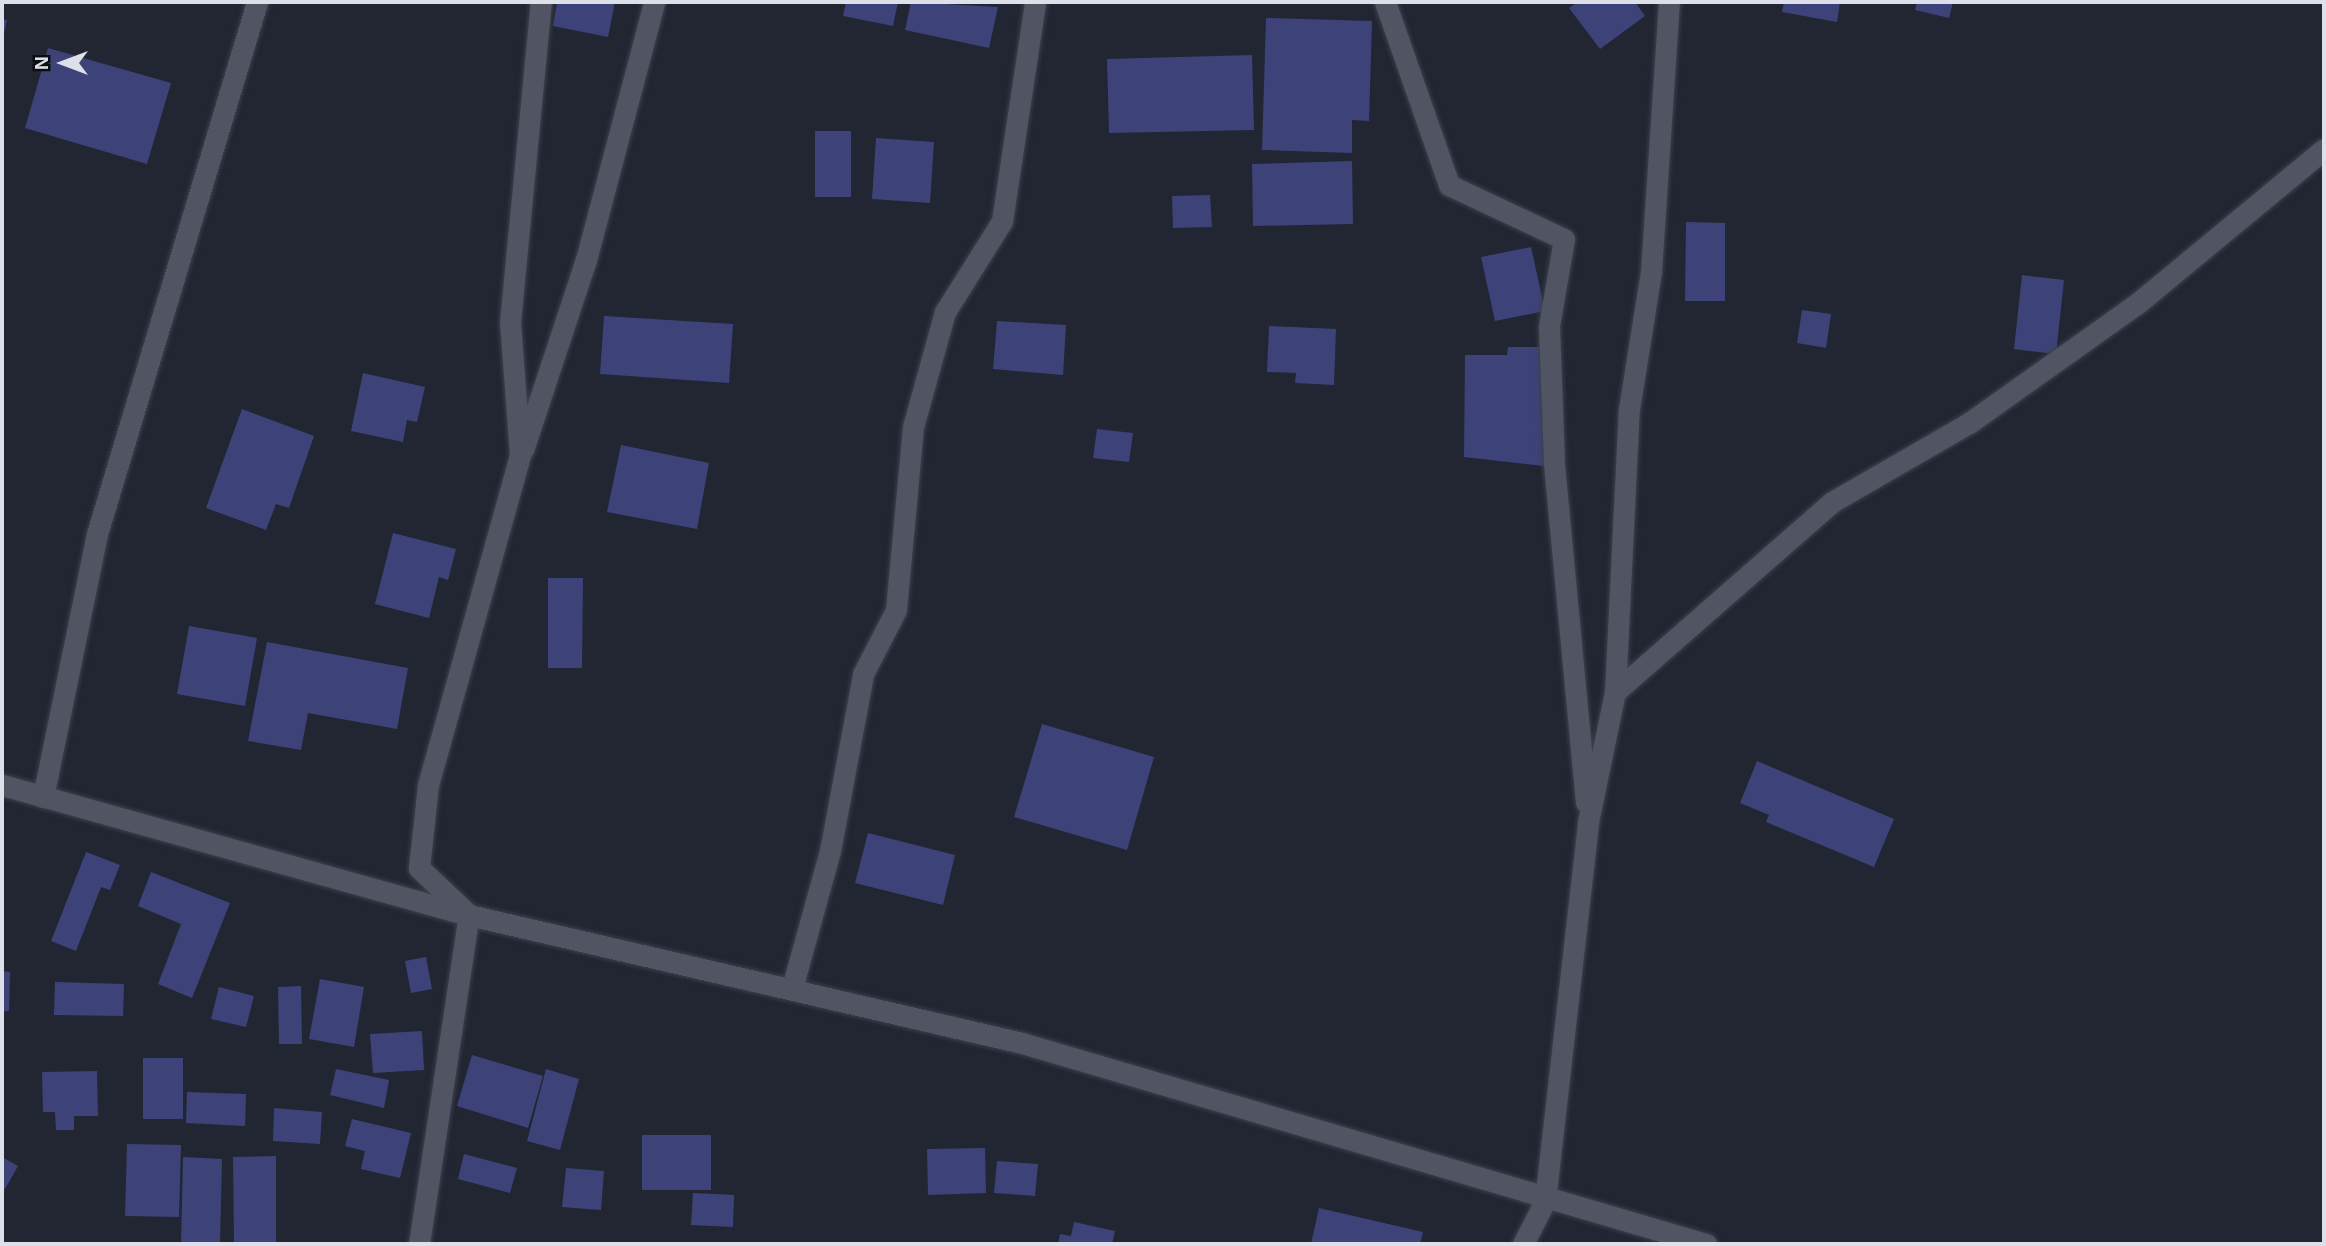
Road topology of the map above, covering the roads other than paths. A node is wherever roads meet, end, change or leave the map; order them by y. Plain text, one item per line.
1 (257, 2) edge
2 (541, 2) edge
3 (654, 2) edge
4 (1035, 2) edge
5 (1385, 2) edge
6 (1670, 2) edge
7 (2324, 149) edge
8 (520, 455) junction
9 (1615, 692) junction
10 (2, 785) edge
11 (43, 797) junction
12 (1588, 822) junction
13 (469, 915) junction
14 (792, 988) junction
15 (1545, 1201) junction
16 (419, 1244) edge
17 (1524, 1244) edge
18 (1706, 1244) edge

1 - 11 street
2 - 8 street
3 - 8 street
4 - 14 street
5 - 12 street
6 - 9 street
7 - 9 street
8 - 13 street
9 - 12 street
10 - 11 street
11 - 13 street
12 - 15 street
13 - 14 street
13 - 16 street
14 - 15 street
15 - 17 street
15 - 18 street

